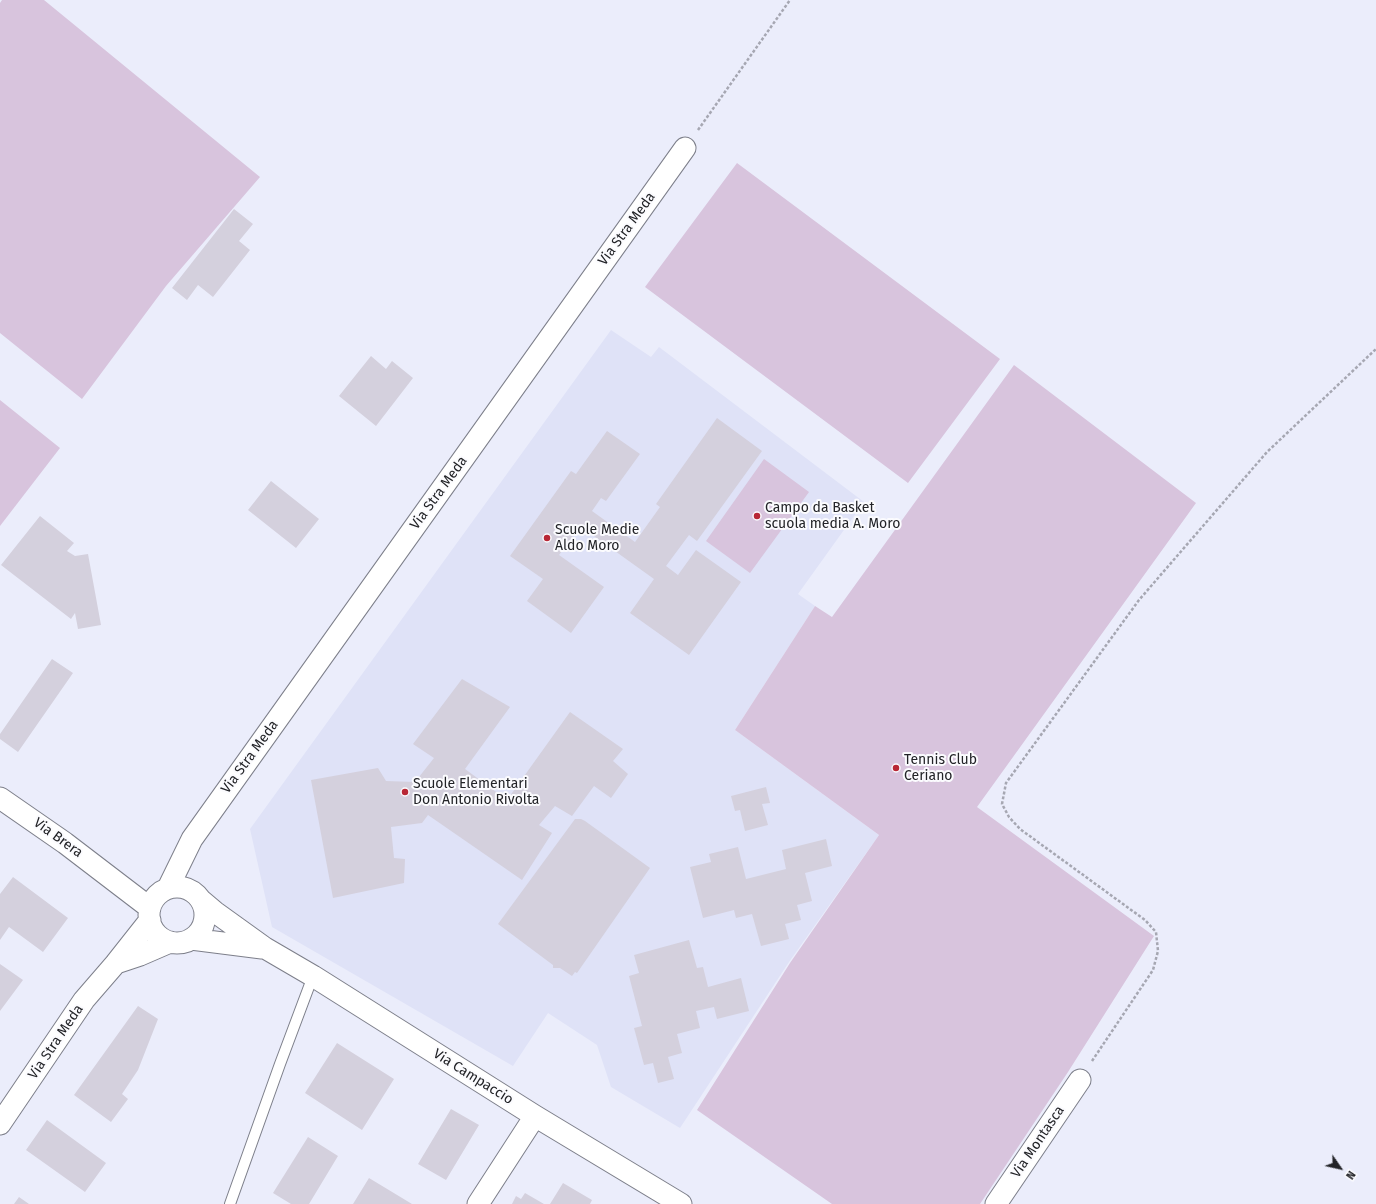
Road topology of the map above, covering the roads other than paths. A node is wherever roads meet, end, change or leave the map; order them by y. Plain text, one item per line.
1 (685, 148) road end
2 (0, 798) edge
3 (169, 900) junction
4 (191, 939) junction
5 (170, 942) junction
6 (265, 948) junction
7 (116, 964) junction
8 (313, 976) junction
9 (1080, 1080) road end
10 (535, 1116) junction
11 (0, 1124) edge
12 (230, 1204) edge
13 (478, 1204) edge
14 (681, 1204) edge
15 (996, 1204) edge

1 - 3 street, Via Stra Meda
2 - 3 street, Via Brera
3 - 4 street
3 - 5 street
3 - 6 street, Via Campaccio
3 - 7 street, Via Stra Meda
4 - 5 street, Via Stra Meda
4 - 6 street, Via Campaccio
5 - 7 street, Via Stra Meda
6 - 8 street, Via Campaccio
7 - 11 street, Via Stra Meda
8 - 10 street, Via Campaccio
8 - 12 lane
9 - 15 street, Via Montasca
10 - 13 street
10 - 14 street, Via Campaccio

